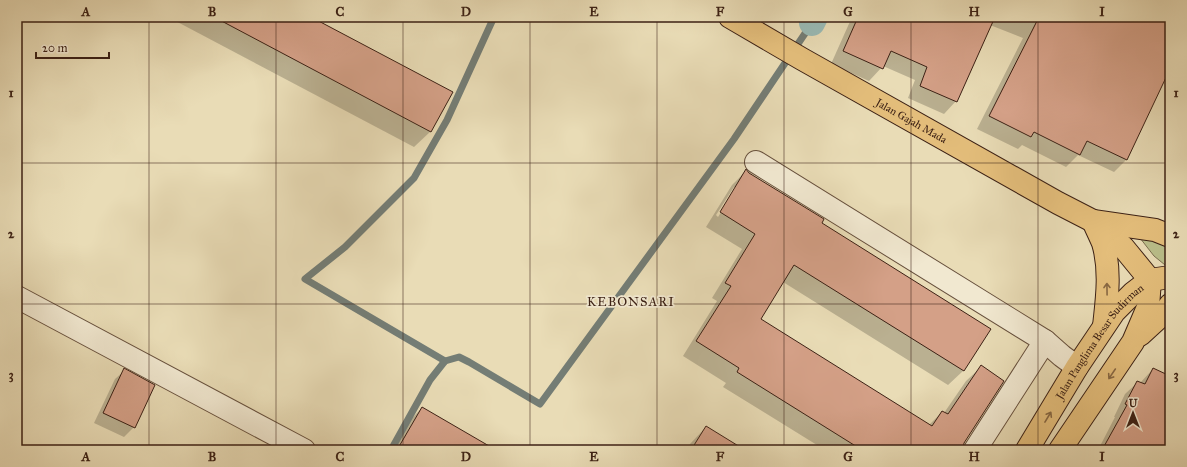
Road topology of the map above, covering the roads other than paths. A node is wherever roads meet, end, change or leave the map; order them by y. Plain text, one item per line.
1 (730, 17) edge
2 (756, 162) dead end
3 (1094, 222) junction
4 (1165, 230) edge
5 (1163, 282) edge
6 (17, 297) edge
7 (1170, 305) edge
8 (1104, 327) junction
9 (1045, 341) junction
10 (1133, 342) junction
11 (1077, 367) junction
12 (304, 450) edge
13 (975, 450) edge
14 (1027, 450) edge
15 (1060, 450) edge

1 - 3 main road, Jalan Gajah Mada
2 - 9 lane
3 - 4 main road
3 - 5 main road
8 -> 3 main road
5 - 8 main road, Jalan Panglima Besar Sudirman
5 - 10 main road, Jalan Panglima Besar Sudirman
6 - 12 lane
7 - 10 main road
8 - 11 main road, Jalan Panglima Besar Sudirman
9 - 11 lane
9 - 13 lane
10 -> 15 main road, Jalan Panglima Besar Sudirman
14 -> 11 main road, Jalan Panglima Besar Sudirman

